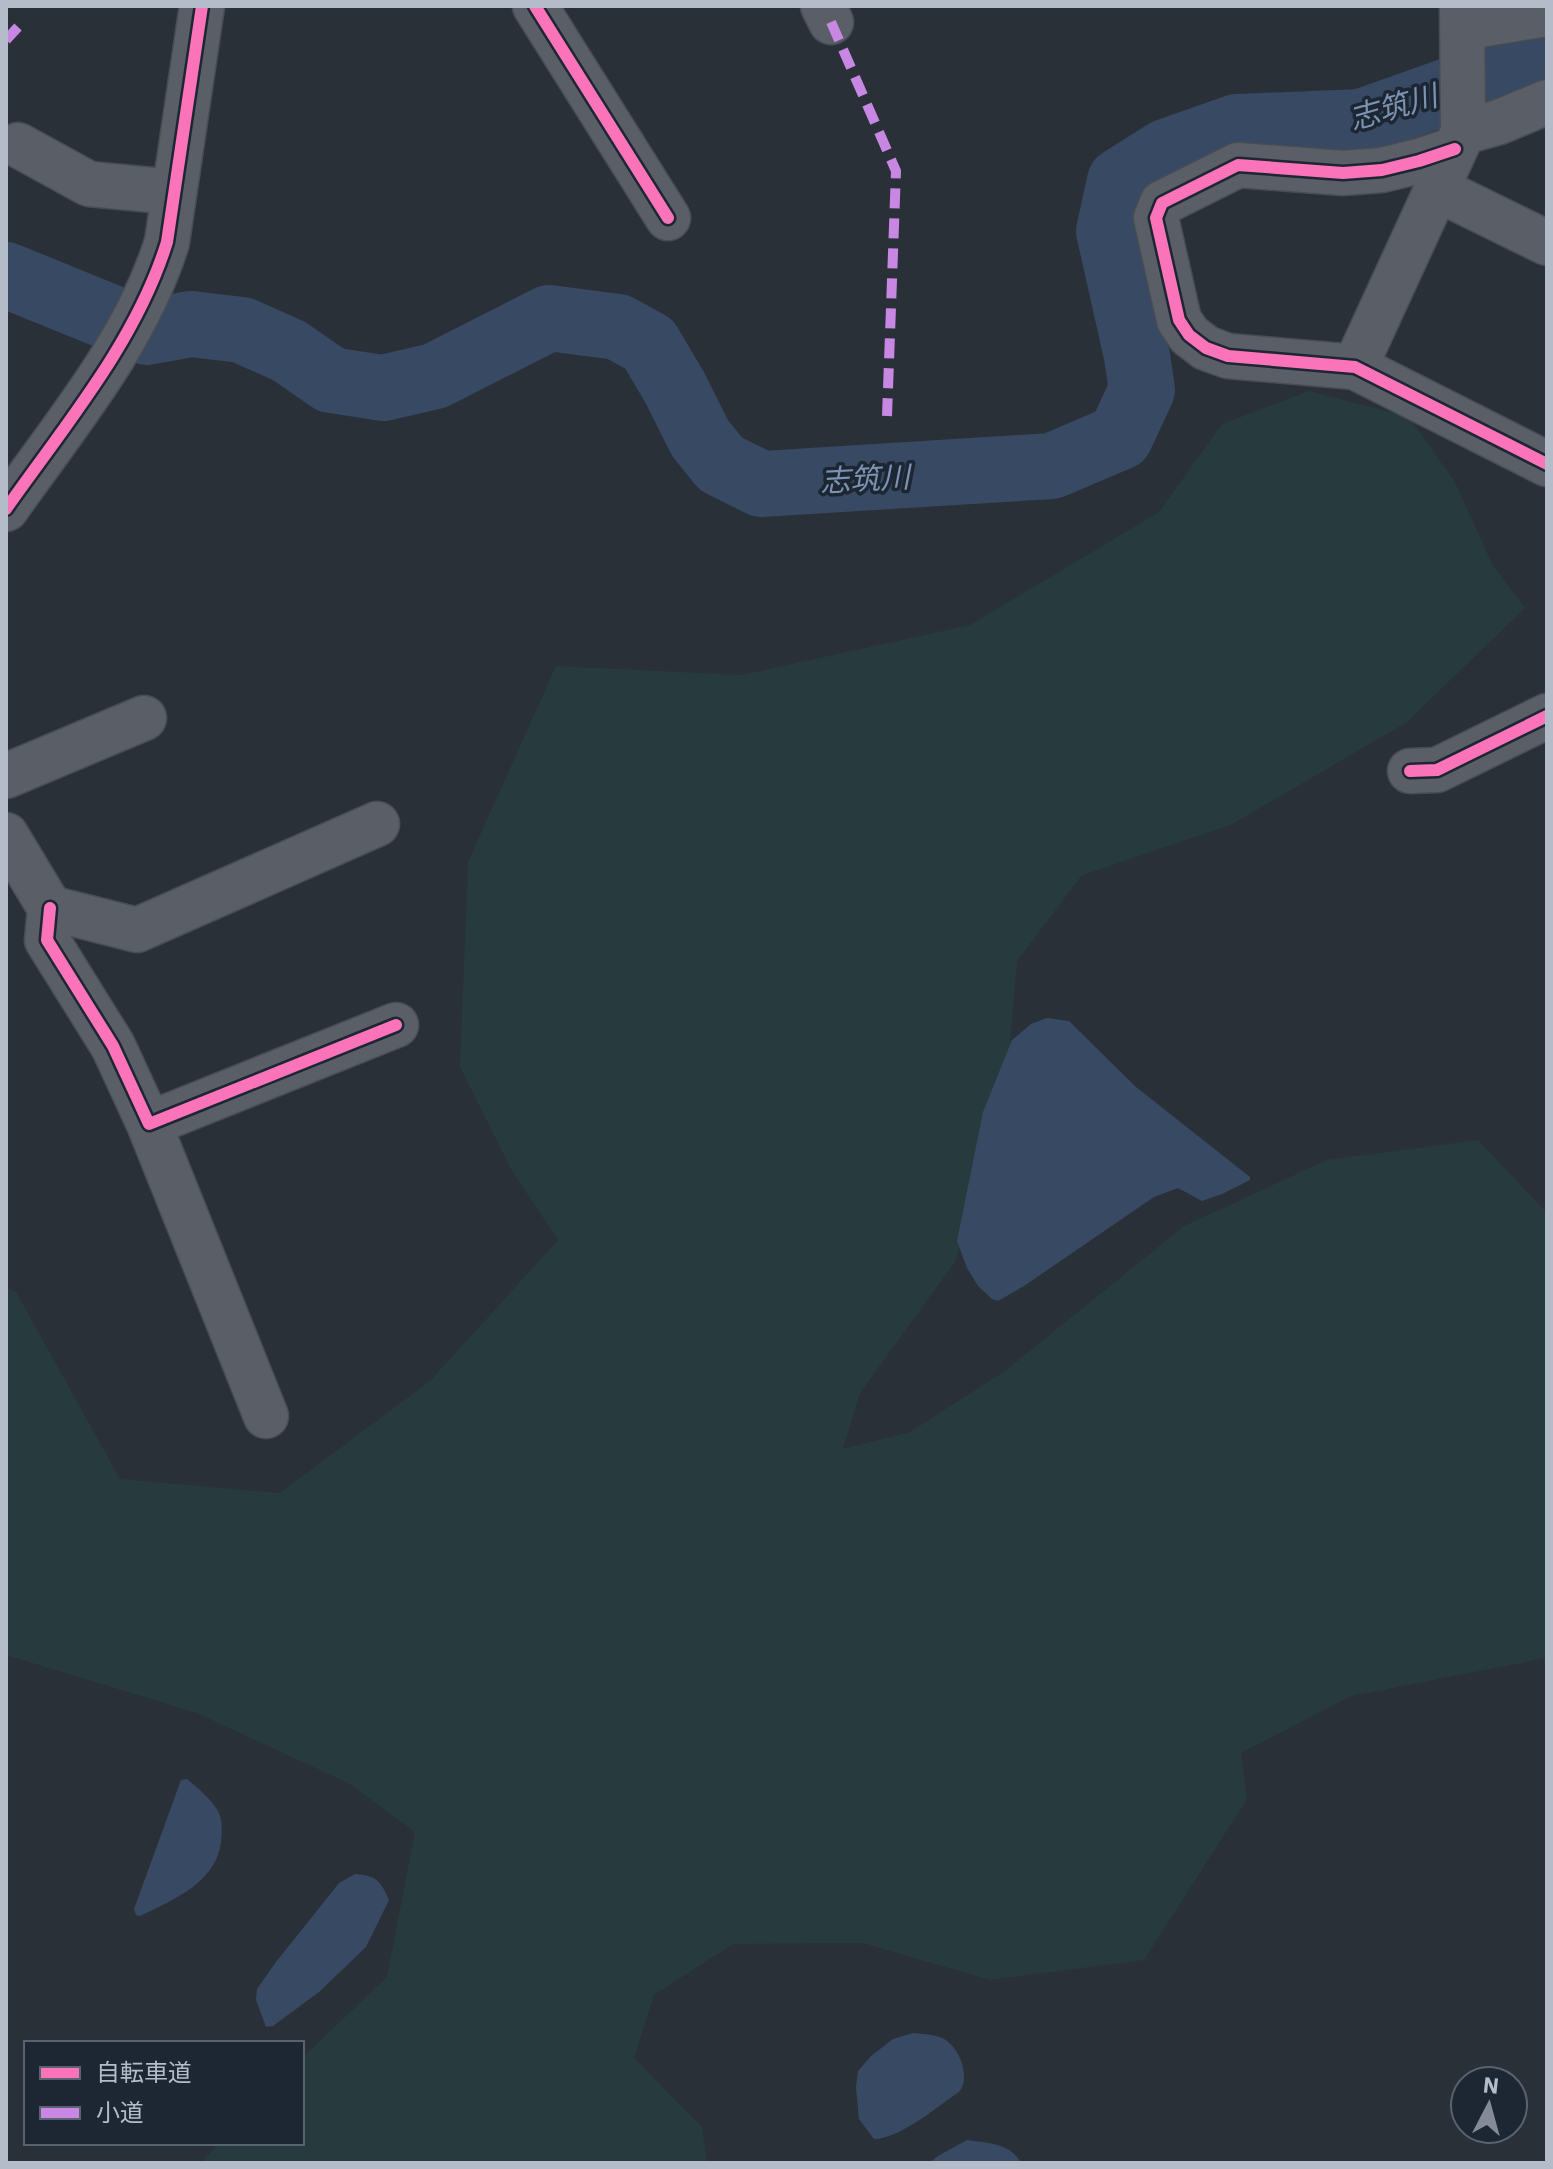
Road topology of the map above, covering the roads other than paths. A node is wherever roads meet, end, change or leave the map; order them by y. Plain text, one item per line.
1 (202, 6) edge
2 (535, 6) edge
3 (1547, 14) edge
4 (1462, 30) edge
5 (1547, 102) edge
6 (1461, 131) junction
7 (18, 145) dead end
8 (1437, 189) junction
9 (174, 192) junction
10 (668, 218) dead end
11 (1547, 243) edge
12 (1355, 367) junction
13 (1547, 464) edge
14 (6, 509) edge
15 (1547, 716) edge
16 (144, 718) dead end
17 (1410, 771) dead end
18 (6, 776) edge
19 (377, 824) dead end
20 (6, 835) edge
21 (50, 908) junction
22 (396, 1025) dead end
23 (149, 1124) junction
24 (266, 1416) dead end

1 - 9 street
2 - 10 street
3 - 4 street
4 - 6 street
5 - 6 street
6 - 8 street
6 - 12 street
7 - 9 street
8 - 11 street
8 - 12 street
9 - 14 street
12 - 13 street
15 - 17 street
16 - 18 street
19 - 21 street
20 - 21 street
21 - 23 street
22 - 23 street
23 - 24 street

